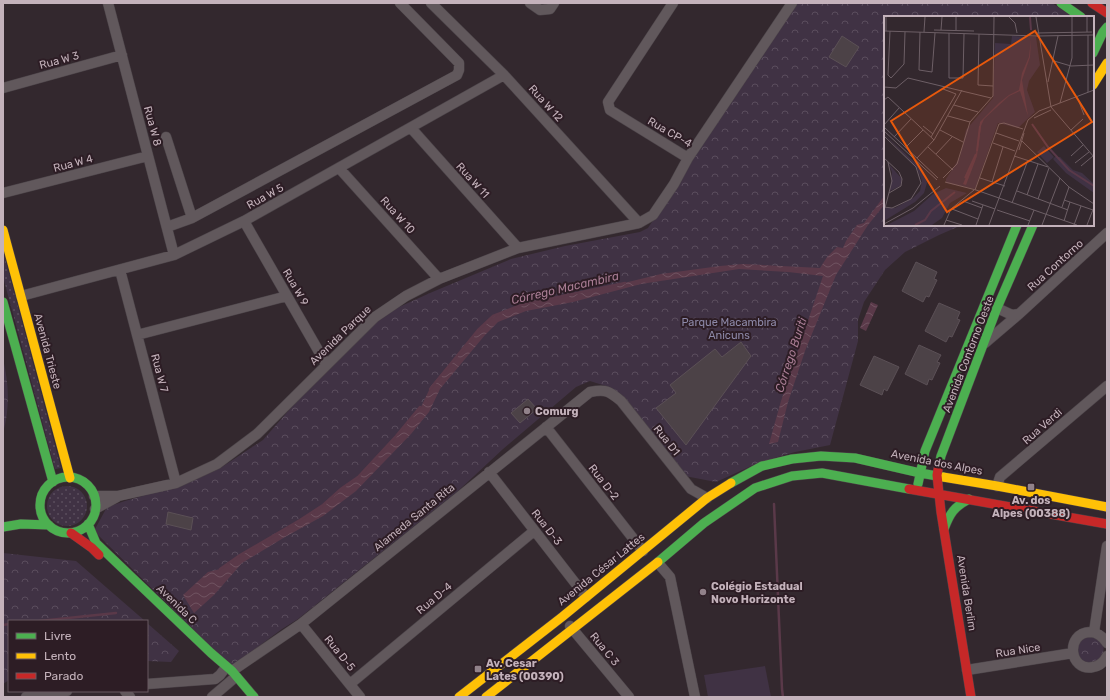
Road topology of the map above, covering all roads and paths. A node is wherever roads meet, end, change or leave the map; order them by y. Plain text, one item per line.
1 (108, 3) edge
2 (400, 3) edge
3 (431, 3) edge
4 (530, 3) edge
5 (554, 3) edge
6 (673, 3) edge
7 (792, 3) edge
8 (1061, 3) edge
9 (1092, 3) edge
10 (1107, 13) edge
11 (1080, 16) edge
12 (1103, 30) edge
13 (1094, 51) edge
14 (122, 55) junction
15 (1107, 63) edge
16 (504, 75) junction
17 (1094, 83) edge
18 (3, 88) edge
19 (411, 128) junction
20 (166, 137) dead end
21 (148, 156) junction
22 (688, 158) junction
23 (339, 168) junction
24 (3, 194) edge
25 (192, 218) junction
26 (244, 221) junction
27 (639, 224) junction
28 (1017, 226) edge
29 (1033, 226) edge
30 (167, 227) junction
31 (3, 230) edge
32 (1107, 233) edge
33 (518, 248) junction
34 (174, 255) junction
35 (120, 270) junction
36 (439, 278) junction
37 (21, 296) junction
38 (287, 296) junction
39 (3, 302) edge
40 (997, 308) junction
41 (1019, 314) junction
42 (137, 335) junction
43 (985, 343) junction
44 (326, 364) junction
45 (1107, 386) edge
46 (611, 393) joint
47 (546, 427) junction
48 (762, 466) joint
49 (489, 472) junction
50 (920, 473) junction
51 (937, 475) junction
52 (70, 478) junction
53 (53, 482) junction
54 (176, 483) junction
55 (998, 486) junction
56 (917, 490) junction
57 (938, 494) junction
58 (94, 496) junction
59 (118, 496) junction
60 (707, 498) junction
61 (969, 499) junction
62 (40, 503) junction
63 (1107, 507) edge
64 (95, 509) junction
65 (3, 520) edge
66 (88, 524) junction
67 (1107, 524) edge
68 (49, 525) junction
69 (3, 527) edge
70 (944, 529) junction
71 (534, 531) junction
72 (72, 533) junction
73 (1107, 546) edge
74 (643, 551) junction
75 (658, 562) junction
76 (586, 597) junction
77 (562, 616) junction
78 (301, 624) junction
79 (573, 630) junction
80 (1094, 632) junction
81 (1107, 643) edge
82 (1072, 653) junction
83 (1107, 658) edge
84 (967, 670) junction
85 (229, 674) junction
86 (148, 684) edge
87 (350, 684) junction
88 (60, 692) edge
89 (626, 694) edge
90 (31, 696) edge
91 (212, 697) edge
92 (246, 697) edge
93 (254, 697) edge
94 (360, 697) edge
95 (459, 697) edge
96 (486, 697) edge
97 (614, 697) edge
98 (695, 697) edge
99 (971, 697) edge

1 - 14 street, Rua W 8
2 - 25 street
3 - 16 street, Rua W 12
4 - 5 street
6 - 22 street, Rua CP-4
7 - 22 street, Rua CP-4
8 - 11 main road
9 - 10 main road
12 - 13 main road
14 - 18 street, Rua W 3
14 - 21 street, Rua W 8
15 - 17 main road
16 - 19 street, Rua W 5
16 - 27 street, Rua W 12
19 - 23 street, Rua W 5
19 - 33 street, Rua W 11
20 - 25 street
21 - 24 street, Rua W 4
21 - 30 street, Rua W 8
22 - 27 street, Avenida Parque
23 - 26 street, Rua W 5
23 - 36 street, Rua W 10
25 - 30 street
26 - 34 street, Rua W 5
26 - 38 street, Rua W 9
27 - 33 street, Avenida Parque
28 - 50 main road, Avenida Contorno Oeste
29 - 40 main road, Avenida Contorno Oeste
30 - 34 street, Rua W 8
31 - 37 main road, Avenida Trieste
32 - 41 street, Rua Contorno
33 - 36 street, Avenida Parque
34 - 35 street, Rua W 5
35 - 37 street, Rua W 5
35 - 42 street, Rua W 7
36 - 44 street, Avenida Parque
37 - 52 main road, Avenida Trieste
38 - 42 street
38 - 44 street, Rua W 9
39 - 53 main road
40 - 41 street
40 - 43 main road, Avenida Contorno Oeste
41 - 43 street, Rua Contorno
42 - 54 street, Rua W 7
43 - 51 main road, Avenida Contorno Oeste
44 - 54 street, Avenida Parque
45 - 55 street, Rua Verdi
46 - 47 street, Alameda Santa Rita
46 - 60 street, Rua D1
47 - 49 street, Alameda Santa Rita
47 - 74 street, Rua D-2
48 - 50 main road, Avenida dos Alpes
48 - 60 main road, Avenida César Lattes
49 - 71 street, Rua D-3
49 - 78 street, Alameda Santa Rita
50 - 51 main road, Avenida dos Alpes
50 - 56 main road, Avenida Contorno Oeste
51 - 55 main road, Avenida dos Alpes
51 - 57 main road, Avenida Contorno Oeste
52 - 53 main road
52 - 58 main road
53 - 62 main road
54 - 59 street, Avenida Parque
55 - 63 main road, Avenida dos Alpes
56 - 57 main road
56 - 75 main road
57 - 61 main road
57 - 70 main road, Avenida Berlim
58 - 59 street, Avenida Parque
58 - 64 main road
59 - 64 street, Avenida Parque
60 - 74 main road, Avenida César Lattes
61 - 67 main road
61 - 70 main road
62 - 65 main road
62 - 68 main road
64 - 66 main road
66 - 72 main road
66 - 85 main road, Avenida C
68 - 69 main road
68 - 72 main road
70 - 84 main road, Avenida Berlim
71 - 76 street, Rua D-3
71 - 87 street, Rua D-4
72 - 85 main road, Avenida C
73 - 80 street
74 - 76 main road, Avenida César Lattes
75 - 79 main road
75 - 98 street
76 - 77 main road, Avenida César Lattes
77 - 79 street, Rua C 3
77 - 95 main road, Avenida César Lattes
78 - 85 street, Alameda Santa Rita
78 - 87 street, Rua D-5
79 - 89 street, Rua C 3
79 - 96 main road
80 - 81 street
80 - 82 street
82 - 83 street
82 - 84 street, Rua Nice
84 - 99 main road, Avenida Berlim
85 - 86 street, Alameda Santa Rita
85 - 91 street
85 - 92 main road, Avenida C
85 - 93 main road, Avenida C
87 - 94 street, Rua D-5
88 - 90 street
89 - 97 street

